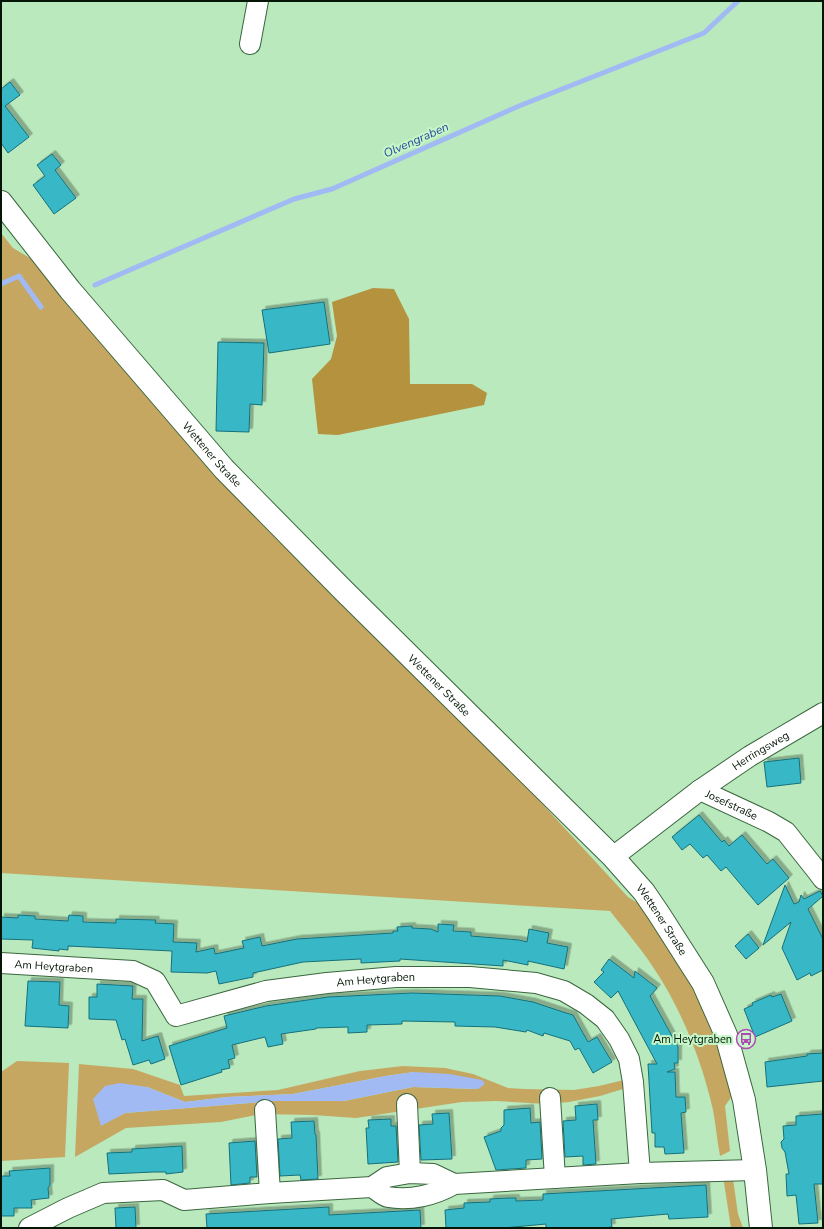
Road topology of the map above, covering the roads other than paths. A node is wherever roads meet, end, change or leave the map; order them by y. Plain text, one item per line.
1 (258, 1) edge
2 (250, 44) dead end
3 (1, 202) edge
4 (823, 713) edge
5 (700, 790) junction
6 (613, 857) junction
7 (823, 879) edge
8 (1, 963) edge
9 (550, 1098) dead end
10 (407, 1104) dead end
11 (265, 1110) dead end
12 (754, 1170) junction
13 (410, 1173) junction
14 (640, 1173) junction
15 (555, 1178) junction
16 (454, 1184) junction
17 (372, 1187) junction
18 (270, 1193) junction
19 (30, 1228) edge
20 (761, 1228) edge

1 - 2 street
3 - 6 street, Wettener Straße
4 - 5 street, Herringsweg
5 - 6 street, Josefstraße
5 - 7 street, Josefstraße
6 - 12 street, Wettener Straße
8 - 14 street, Am Heytgraben
9 - 15 street
10 - 13 street
11 - 18 street
12 - 14 street
12 - 20 street, Wettener Straße
13 - 16 street
13 - 17 street
14 - 15 street
15 - 16 street
16 - 17 street
17 - 18 street
18 - 19 street

